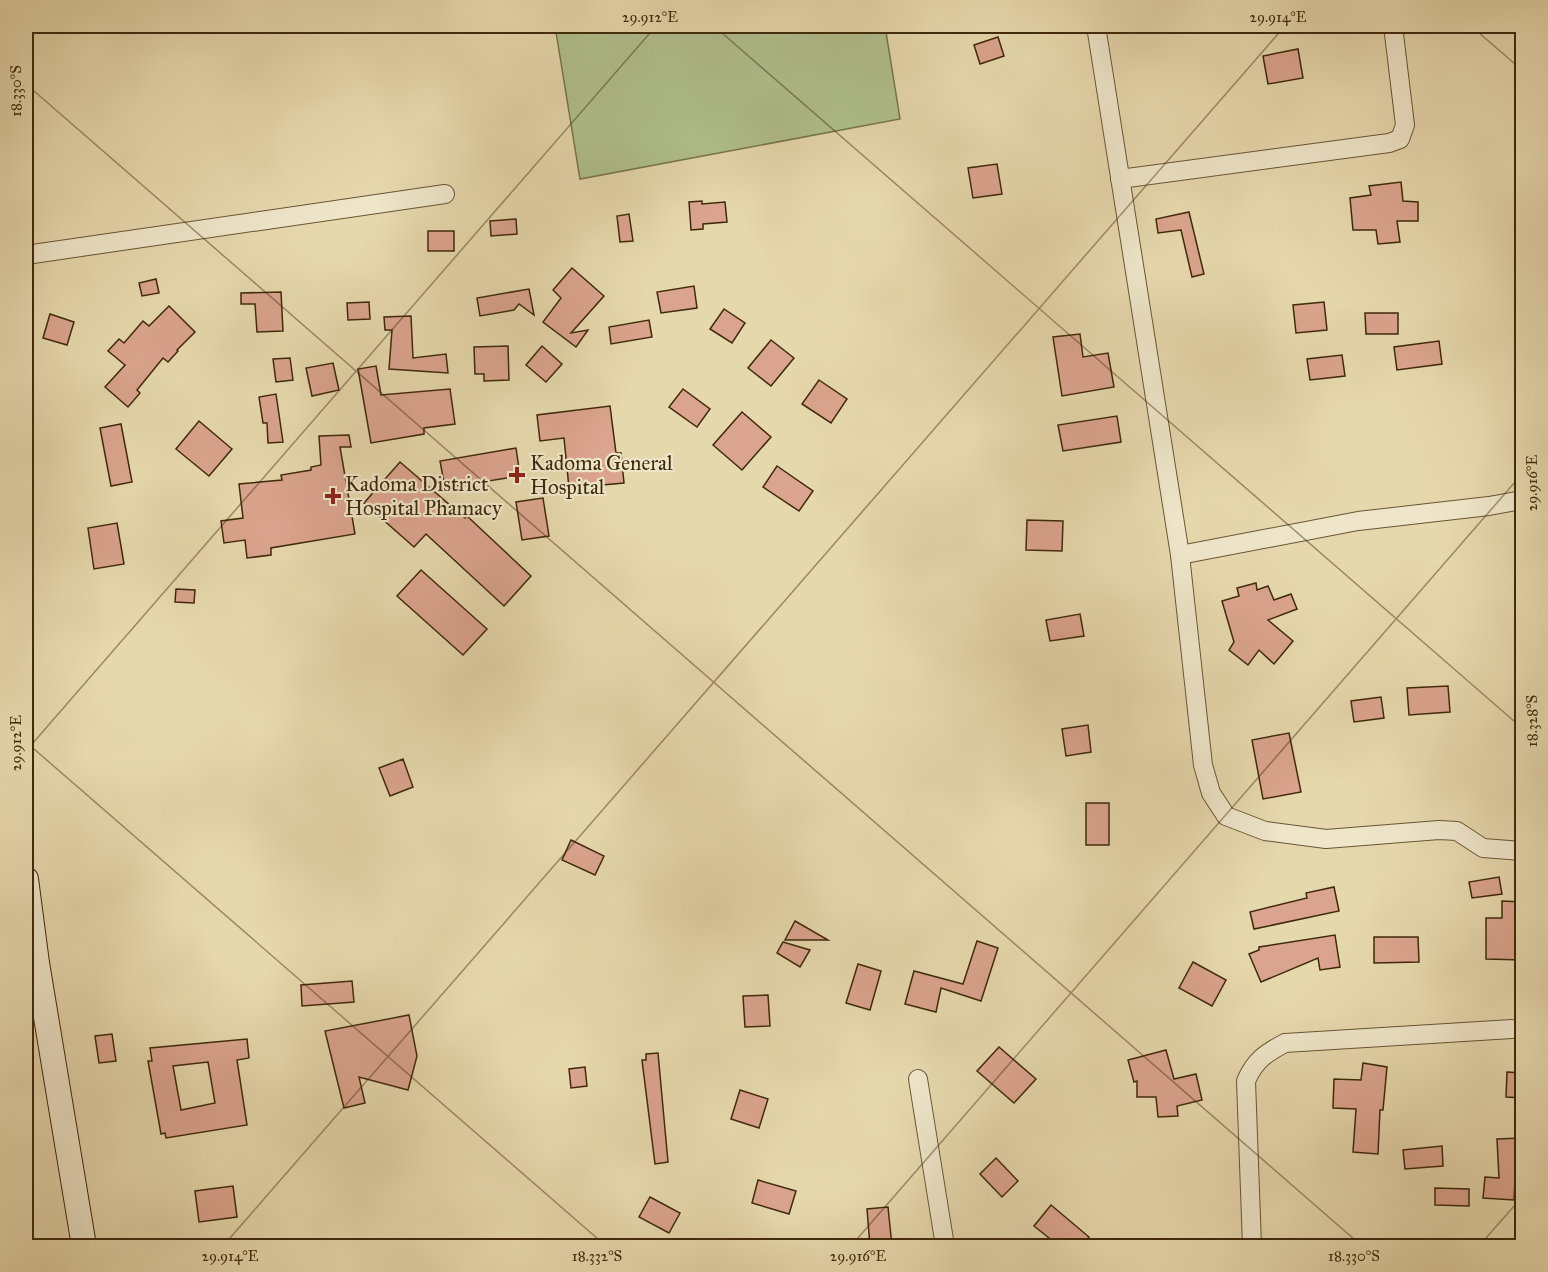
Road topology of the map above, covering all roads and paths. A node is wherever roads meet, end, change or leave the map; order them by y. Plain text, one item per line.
1 (1096, 26) edge
2 (1393, 26) edge
3 (1120, 178) junction
4 (445, 194) dead end
5 (26, 255) edge
6 (1522, 500) edge
7 (1180, 555) junction
8 (1522, 851) edge
9 (26, 879) edge
10 (31, 964) edge
11 (1512, 1029) dead end
12 (918, 1079) dead end
13 (84, 1246) edge
14 (945, 1246) edge
15 (1252, 1246) edge

1 - 3 street
2 - 3 street
3 - 7 street
4 - 5 street
6 - 7 street
7 - 8 street
9 - 10 main road
10 - 13 main road
11 - 15 street
12 - 14 street

